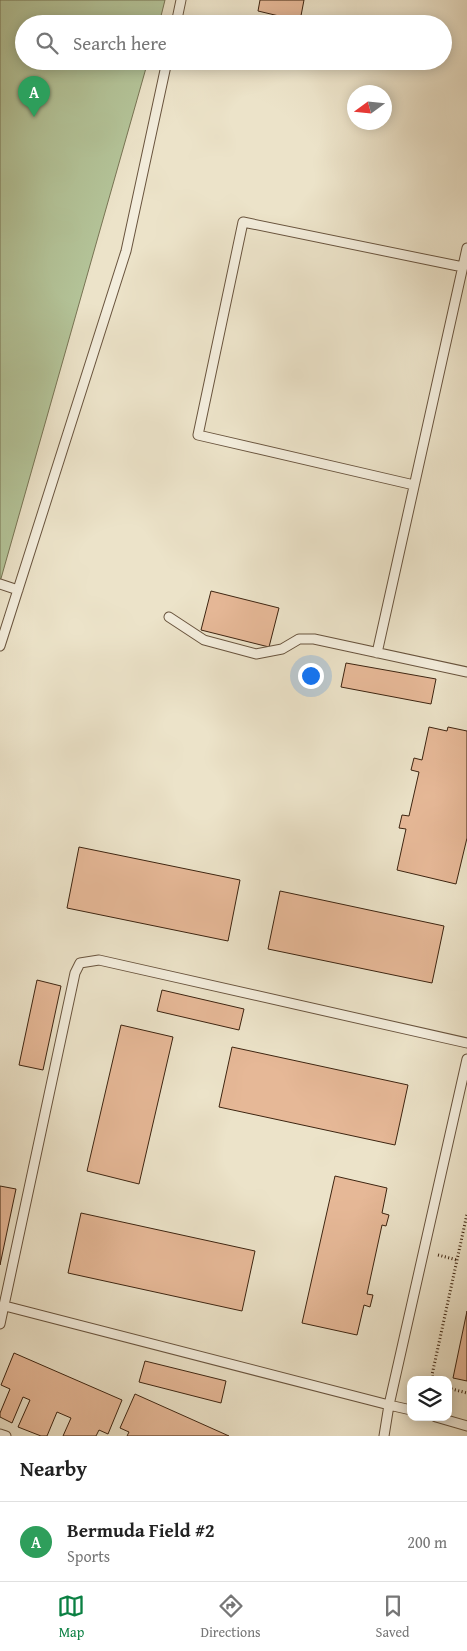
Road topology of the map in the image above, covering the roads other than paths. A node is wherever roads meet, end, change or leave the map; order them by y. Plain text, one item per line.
1 (181, 0) edge
2 (178, 15) edge
3 (166, 70) edge
4 (467, 248) edge
5 (463, 267) junction
6 (414, 485) junction
7 (0, 584) edge
8 (18, 590) junction
9 (169, 617) dead end
10 (0, 646) edge
11 (377, 653) junction
12 (467, 672) edge
13 (467, 1043) edge
14 (467, 1059) edge
15 (5, 1306) junction
16 (0, 1324) edge
17 (389, 1405) junction
18 (407, 1409) edge
19 (450, 1421) edge
20 (467, 1426) edge
21 (0, 1434) edge
22 (6, 1436) edge
23 (384, 1436) edge

1 - 2 lane
3 - 8 lane
4 - 5 lane
5 - 6 lane
5 - 6 lane
6 - 11 lane
7 - 8 lane
8 - 10 lane
9 - 11 lane
11 - 12 lane
13 - 15 lane
14 - 17 lane
15 - 16 lane
15 - 17 lane
17 - 18 lane
17 - 23 lane
19 - 20 lane
21 - 22 lane

